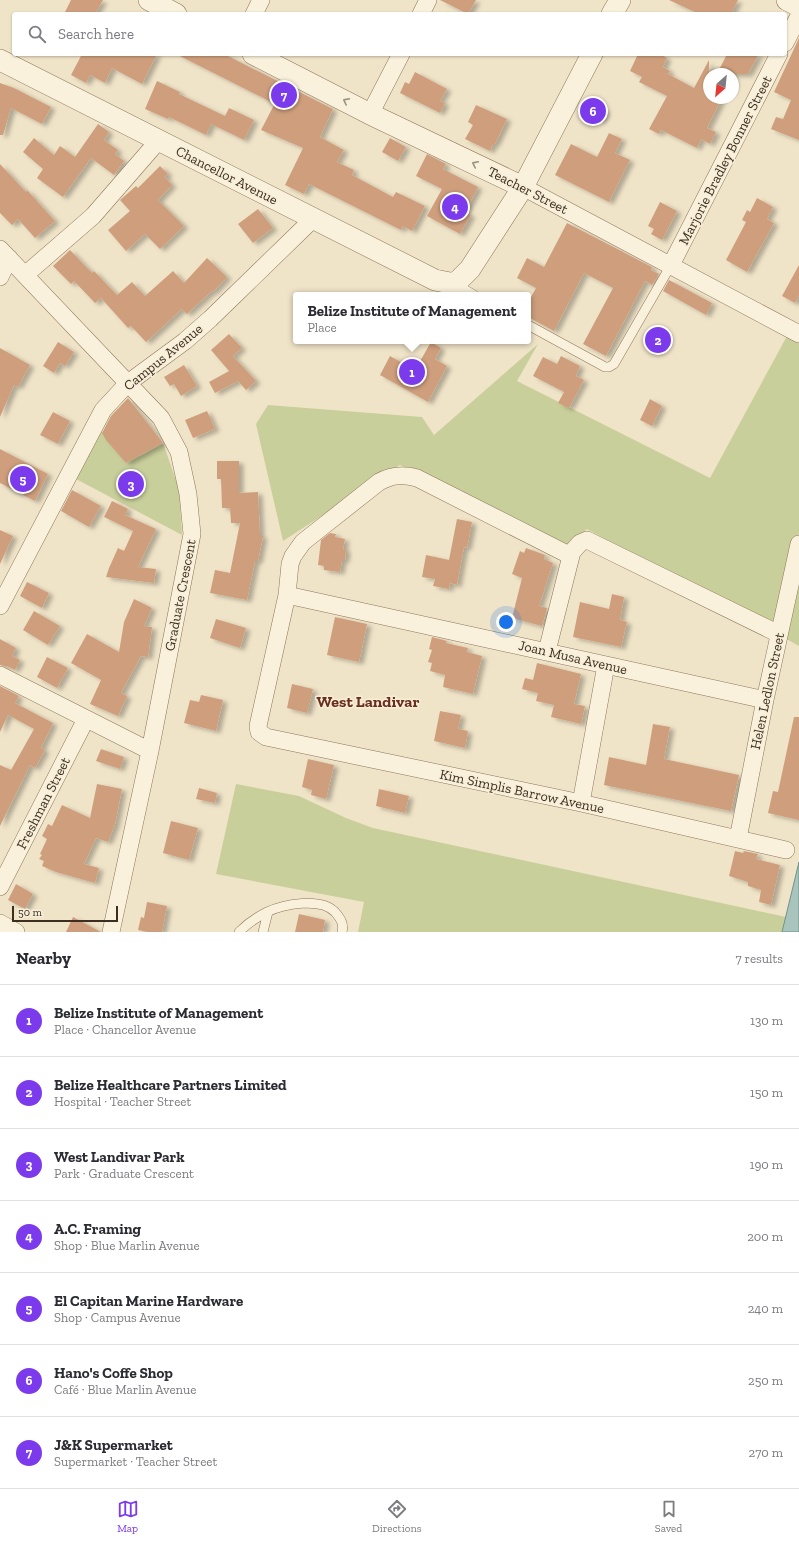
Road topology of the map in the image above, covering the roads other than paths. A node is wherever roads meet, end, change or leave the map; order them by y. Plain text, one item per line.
1 (149, 0) edge
2 (261, 0) edge
3 (428, 0) edge
4 (620, 0) edge
5 (787, 0) edge
6 (799, 6) edge
7 (172, 12) edge
8 (255, 12) edge
9 (422, 12) edge
10 (613, 12) edge
11 (799, 16) edge
12 (787, 39) edge
13 (257, 56) edge
14 (399, 56) edge
15 (591, 56) edge
16 (778, 56) edge
17 (0, 60) edge
18 (370, 114) junction
19 (159, 140) junction
20 (523, 187) junction
21 (313, 219) junction
22 (5, 254) edge
23 (671, 265) junction
24 (26, 275) junction
25 (0, 276) edge
26 (455, 284) junction
27 (469, 292) edge
28 (531, 327) edge
29 (799, 334) edge
30 (128, 383) junction
31 (799, 544) edge
32 (571, 556) junction
33 (287, 595) junction
34 (0, 606) edge
35 (779, 634) junction
36 (547, 651) junction
37 (606, 665) junction
38 (0, 676) edge
39 (765, 700) junction
40 (86, 719) junction
41 (150, 751) junction
42 (580, 803) junction
43 (738, 839) junction
44 (786, 850) dead end
45 (0, 887) edge
46 (268, 912) junction
47 (0, 923) edge
48 (16, 932) edge
49 (111, 932) edge
50 (239, 932) edge
51 (263, 932) edge
52 (342, 932) edge

1 - 7 street
2 - 8 street
3 - 9 street
4 - 10 street
5 - 6 street
11 - 12 street
18 -> 13 street, Teacher Street
14 - 18 street
15 - 20 street
16 - 23 street, Marjorie Bradley Bonner Street
17 - 19 street, Chancellor Avenue
20 -> 18 street, Teacher Street
19 - 21 street, Chancellor Avenue
19 - 24 street
20 - 23 street, Teacher Street
20 - 26 street
21 - 26 street, Chancellor Avenue
21 - 30 street, Campus Avenue
22 - 24 street, Graduate Crescent
22 - 25 street
23 - 28 lane
23 - 29 street, Teacher Street
24 - 30 street, Graduate Crescent
26 - 27 lane
30 - 34 street, Campus Avenue
30 - 41 street, Graduate Crescent
31 - 35 street, Helen Ledlon Street
32 - 33 street
32 - 35 street
32 - 36 street
33 - 36 street, Joan Musa Avenue
33 - 42 street, Kim Simplis Barrow Avenue
35 - 39 street, Helen Ledlon Street
36 - 37 street, Joan Musa Avenue
37 - 39 street, Joan Musa Avenue
37 - 42 street
38 - 40 street
39 - 43 street, Helen Ledlon Street
40 - 41 street
40 - 45 street, Freshman Street
41 - 49 street, Graduate Crescent
42 - 43 street, Kim Simplis Barrow Avenue
43 - 44 street, Kim Simplis Barrow Avenue
46 - 50 lane
46 - 51 lane
46 - 52 lane
47 - 48 street

